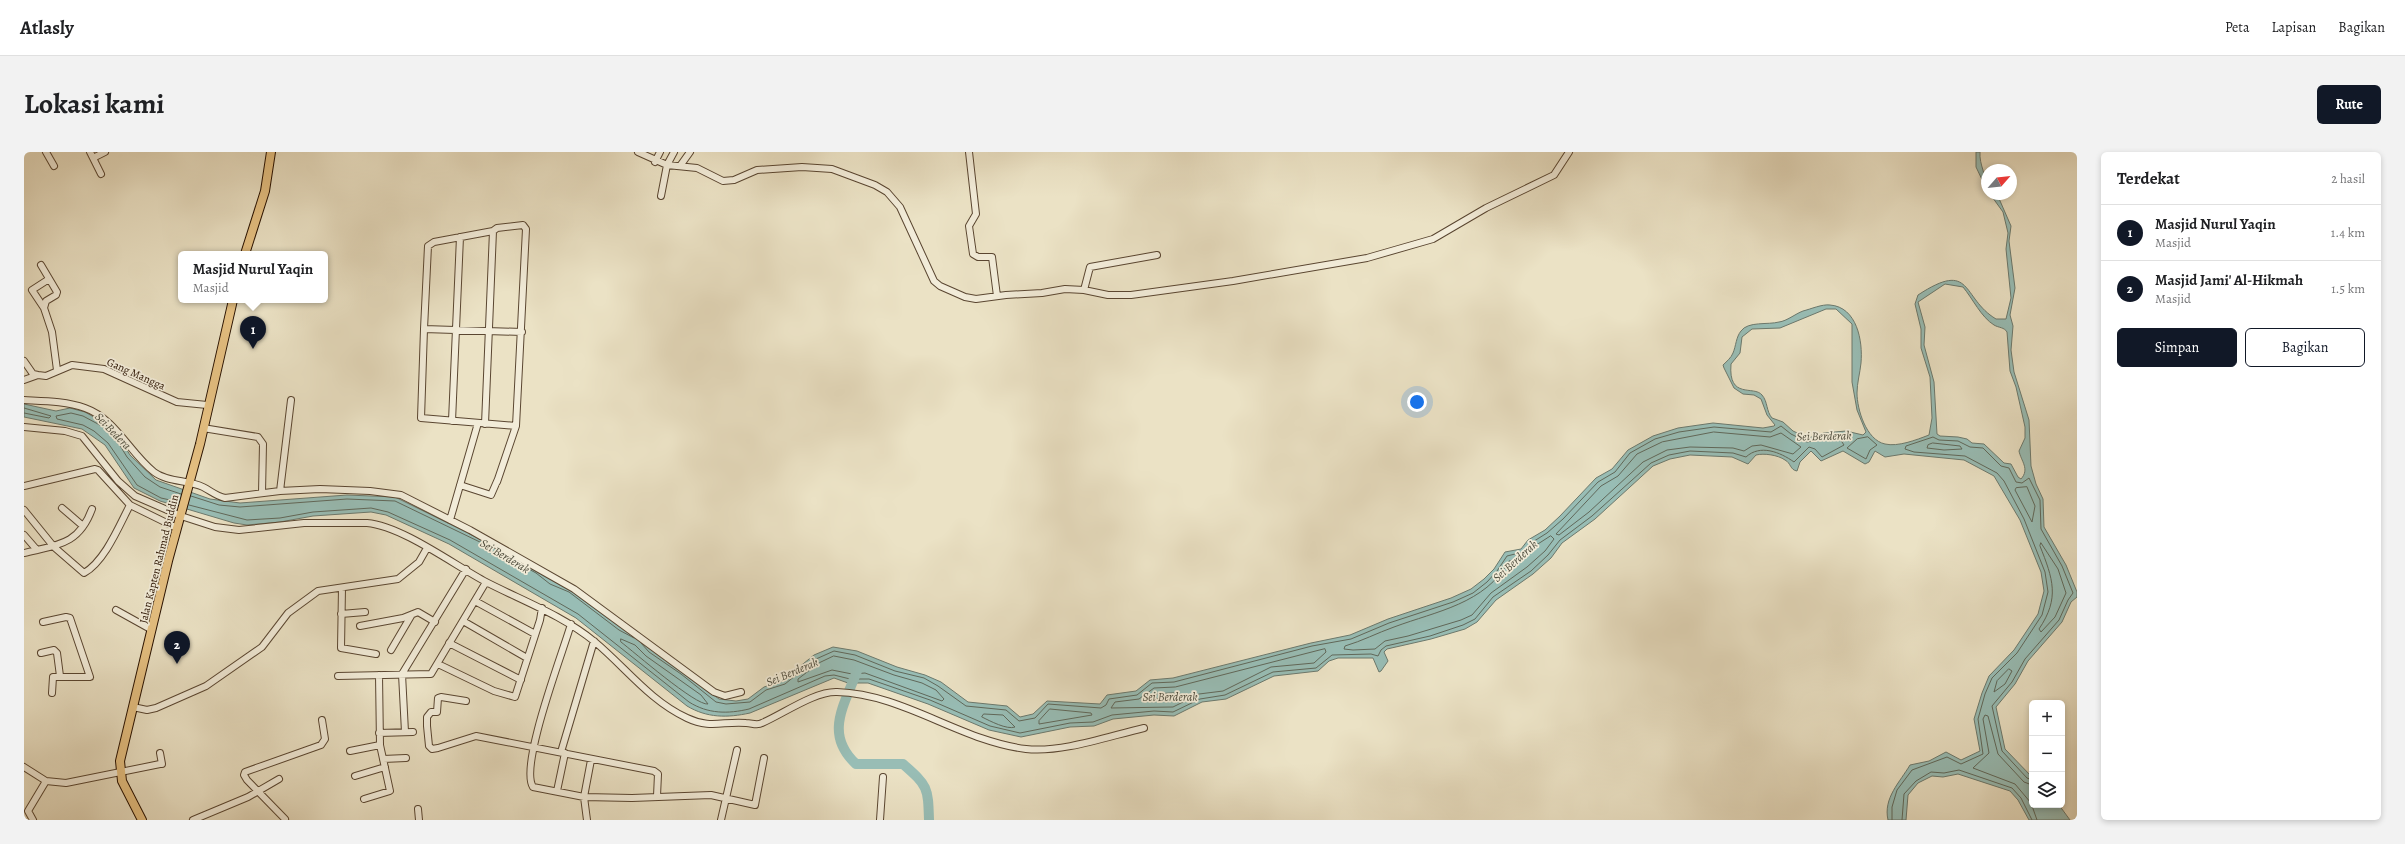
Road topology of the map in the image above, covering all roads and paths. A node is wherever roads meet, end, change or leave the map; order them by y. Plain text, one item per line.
1 (46, 152) edge
2 (104, 152) edge
3 (271, 152) edge
4 (638, 152) edge
5 (660, 152) edge
6 (674, 152) edge
7 (690, 152) edge
8 (969, 152) edge
9 (1568, 152) edge
10 (92, 155) edge
11 (655, 162) junction
12 (667, 165) junction
13 (54, 166) dead end
14 (680, 166) junction
15 (101, 174) dead end
16 (661, 196) dead end
17 (493, 231) junction
18 (460, 237) junction
19 (246, 251) edge
20 (1157, 255) dead end
21 (41, 265) dead end
22 (49, 279) junction
23 (1084, 290) junction
24 (997, 296) junction
25 (232, 303) edge
26 (44, 308) junction
27 (424, 329) junction
28 (455, 329) junction
29 (489, 331) junction
30 (522, 332) junction
31 (24, 361) edge
32 (57, 370) junction
33 (36, 374) junction
34 (24, 380) edge
35 (24, 400) edge
36 (291, 400) dead end
37 (207, 405) junction
38 (452, 421) junction
39 (481, 423) junction
40 (516, 426) junction
41 (24, 427) edge
42 (204, 428) junction
43 (460, 485) junction
44 (24, 486) edge
45 (188, 486) junction
46 (280, 491) junction
47 (262, 493) junction
48 (130, 505) junction
49 (62, 508) dead end
50 (92, 509) dead end
51 (24, 510) edge
52 (182, 512) junction
53 (450, 520) junction
54 (83, 526) junction
55 (177, 528) junction
56 (24, 536) edge
57 (54, 547) junction
58 (427, 548) junction
59 (37, 550) junction
60 (24, 553) edge
61 (466, 569) junction
62 (486, 582) junction
63 (342, 588) junction
64 (475, 601) junction
65 (542, 608) junction
66 (116, 610) dead end
67 (365, 612) dead end
68 (341, 614) junction
69 (411, 616) junction
70 (463, 621) junction
71 (43, 622) dead end
72 (435, 622) junction
73 (572, 624) junction
74 (360, 626) dead end
75 (152, 630) junction
76 (535, 634) junction
77 (594, 641) junction
78 (448, 643) junction
79 (392, 650) dead end
80 (41, 653) dead end
81 (376, 654) dead end
82 (527, 658) junction
83 (438, 664) junction
84 (402, 674) junction
85 (379, 675) junction
86 (60, 676) junction
87 (338, 676) dead end
88 (521, 680) junction
89 (741, 692) dead end
90 (52, 693) dead end
91 (466, 701) dead end
92 (133, 707) junction
93 (322, 720) dead end
94 (1144, 728) dead end
95 (405, 732) junction
96 (413, 732) dead end
97 (379, 733) junction
98 (380, 745) junction
99 (532, 748) junction
100 (350, 750) dead end
101 (737, 750) dead end
102 (563, 752) junction
103 (160, 753) dead end
104 (406, 758) dead end
105 (764, 758) dead end
106 (383, 759) junction
107 (591, 760) junction
108 (24, 767) edge
109 (385, 767) junction
110 (119, 772) junction
111 (355, 776) dead end
112 (883, 777) dead end
113 (279, 780) dead end
114 (46, 782) junction
115 (557, 791) junction
116 (258, 792) junction
117 (657, 796) junction
118 (584, 797) junction
119 (364, 799) dead end
120 (725, 799) junction
121 (418, 809) dead end
122 (285, 819) dead end
123 (33, 820) edge
124 (142, 820) edge
125 (193, 820) edge
126 (419, 820) edge
127 (587, 820) edge
128 (721, 820) edge
129 (880, 820) edge

1 - 13 street
2 - 10 street
3 - 19 main road
4 - 11 street
5 - 11 street
6 - 12 street
7 - 14 street
8 - 24 street
9 - 23 street
10 - 15 street
11 - 12 street
12 - 14 street
12 - 16 street
14 - 24 street
17 - 18 street
17 - 29 street
17 - 30 street
18 - 27 street
18 - 28 street
20 - 23 street
21 - 22 street
22 - 26 street
22 - 26 street
23 - 24 street
25 - 37 main road, Jalan Kapten Rahmad Buddin
26 - 32 street
27 - 28 street
27 - 38 street
28 - 29 street
28 - 38 street
29 - 30 street
29 - 39 street
30 - 40 street
31 - 33 street
32 - 33 street, Gang Mangga
32 - 37 street, Gang Mangga
33 - 34 street, Gang Mangga
35 - 45 street
36 - 46 street
37 - 42 main road, Jalan Kapten Rahmad Buddin
38 - 39 street
39 - 40 street
39 - 43 street
40 - 43 street
41 - 52 street
42 - 45 main road, Jalan Kapten Rahmad Buddin
42 - 47 street
43 - 53 street
44 - 48 street
45 - 47 street
45 - 52 main road, Jalan Kapten Rahmad Buddin
46 - 47 street
46 - 53 street
48 - 55 street
48 - 57 street
49 - 54 street
50 - 54 street
51 - 57 street
52 - 55 main road, Jalan Kapten Rahmad Buddin
52 - 58 street
53 - 89 street
54 - 57 street
55 - 75 main road, Jalan Kapten Rahmad Buddin
56 - 59 street
57 - 59 street
58 - 61 street
58 - 63 street
59 - 60 street
61 - 62 street
61 - 72 street
62 - 64 street
62 - 65 street
63 - 68 street
63 - 92 street
64 - 70 street
64 - 76 street
65 - 73 street
65 - 76 street
66 - 75 street
67 - 68 street
68 - 81 street
69 - 72 street
69 - 74 street
69 - 79 street
70 - 78 street
70 - 82 street
71 - 86 street
72 - 84 street
73 - 77 street
73 - 99 street
75 - 92 main road, Jalan Kapten Rahmad Buddin
76 - 82 street
77 - 94 street
77 - 102 street
78 - 83 street
78 - 88 street
80 - 86 street
82 - 88 street
83 - 84 street
83 - 88 street
84 - 85 street
84 - 95 street
85 - 87 street
85 - 97 street
86 - 90 street
91 - 99 street
92 - 110 main road, Jalan Kapten Rahmad Buddin
93 - 116 street
95 - 96 street
95 - 97 street
97 - 98 street
98 - 100 street
98 - 106 street
99 - 102 street
99 - 115 street
101 - 120 street
102 - 107 street
102 - 115 street
103 - 110 street
104 - 106 street
105 - 120 street
106 - 109 street
107 - 117 street
107 - 118 street
108 - 114 street
109 - 111 street
109 - 119 street
110 - 114 street
110 - 124 main road
112 - 129 street
113 - 116 street
114 - 123 street
115 - 118 street
116 - 122 street
116 - 125 street
117 - 118 street
117 - 120 street
118 - 127 street
120 - 128 street
121 - 126 street

